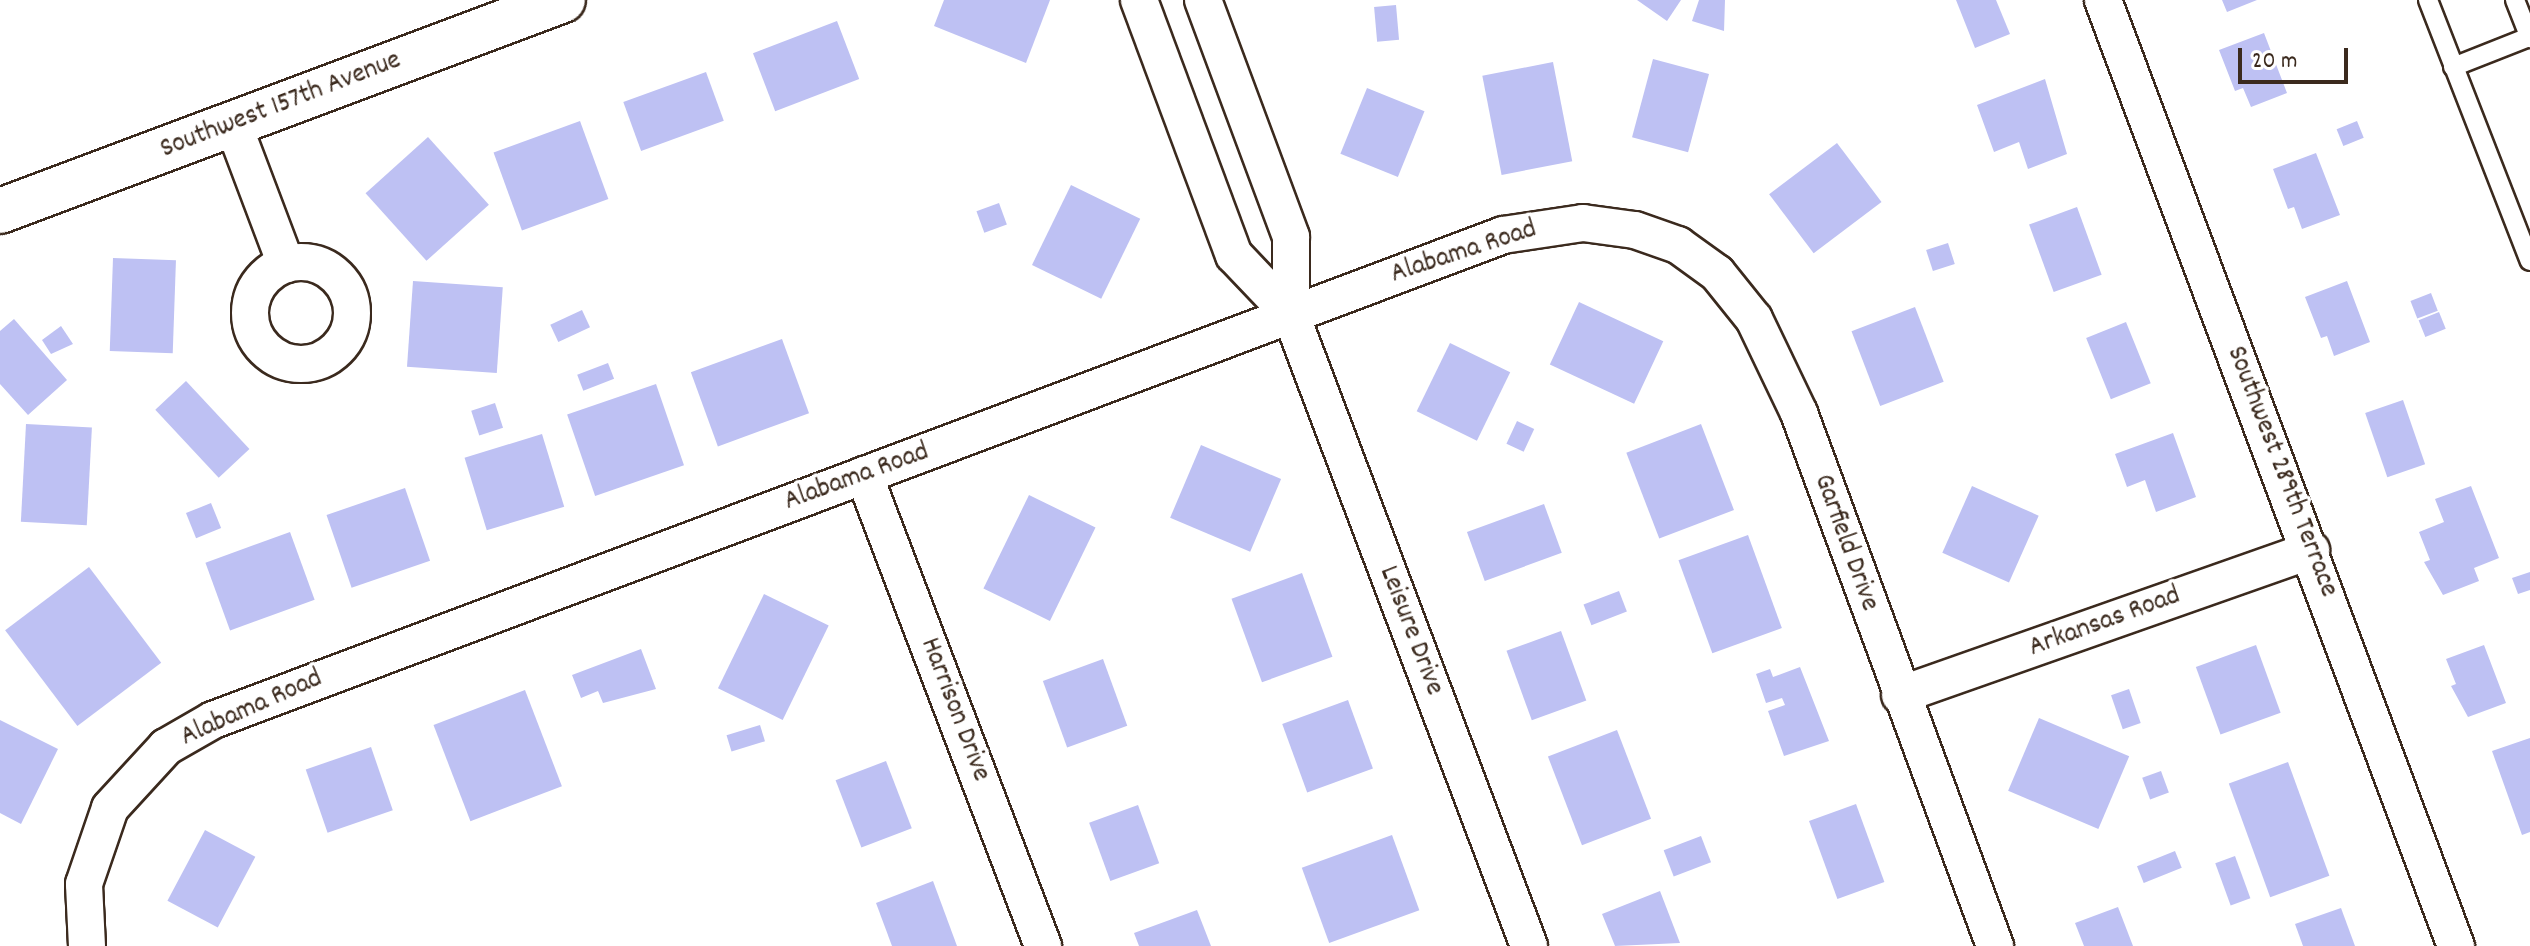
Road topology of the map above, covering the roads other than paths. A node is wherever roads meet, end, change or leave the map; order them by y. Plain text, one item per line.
1 (1139, 0) edge
2 (1203, 0) edge
3 (2103, 0) edge
4 (2428, 0) edge
5 (2515, 0) edge
6 (556, 1) edge
7 (2530, 38) edge
8 (2453, 67) junction
9 (233, 124) junction
10 (0, 211) edge
11 (1600, 225) joint
12 (2530, 261) edge
13 (286, 264) dead end
14 (1291, 315) junction
15 (864, 475) junction
16 (2311, 550) junction
17 (1900, 695) junction
18 (87, 946) edge
19 (1043, 946) edge
20 (1529, 946) edge
21 (1995, 946) edge
22 (2456, 946) edge

1 - 14 street, Leisure Drive
2 - 14 street, Leisure Drive
3 - 16 street, Southwest 289th Terrace
4 - 8 lane
5 - 7 lane
6 - 9 street, Southwest 157th Avenue
7 - 8 lane
8 - 12 lane
9 - 10 street, Southwest 157th Avenue
9 - 13 street
11 - 14 street, Alabama Road
11 - 17 street, Garfield Drive
14 - 15 street, Alabama Road
14 - 20 street, Leisure Drive
15 - 18 street, Alabama Road
15 - 19 street, Harrison Drive
16 - 17 street, Arkansas Road
16 - 22 street, Southwest 289th Terrace
17 - 21 street, Garfield Drive

